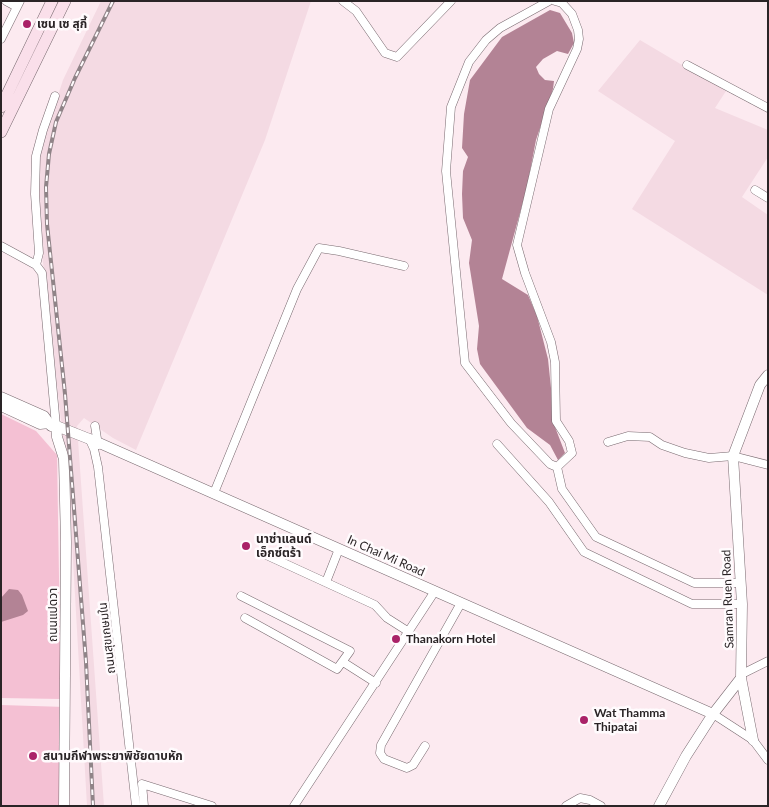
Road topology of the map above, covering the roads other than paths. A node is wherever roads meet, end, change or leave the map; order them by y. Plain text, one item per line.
1 (6, 1) edge
2 (52, 1) edge
3 (65, 1) edge
4 (343, 1) edge
5 (451, 1) edge
6 (549, 1) edge
7 (555, 1) edge
8 (18, 4) edge
9 (1, 39) edge
10 (687, 65) dead end
11 (55, 96) dead end
12 (1, 107) edge
13 (768, 108) edge
14 (1, 132) edge
15 (755, 190) dead end
16 (768, 198) edge
17 (1, 246) edge
18 (36, 265) junction
19 (404, 266) dead end
20 (768, 375) edge
21 (1, 397) edge
22 (1, 406) edge
23 (52, 424) junction
24 (95, 426) dead end
25 (67, 429) junction
26 (58, 439) junction
27 (93, 440) junction
28 (608, 442) dead end
29 (497, 444) dead end
30 (108, 446) junction
31 (733, 456) junction
32 (768, 465) edge
33 (98, 467) junction
34 (557, 467) junction
35 (214, 493) junction
36 (340, 549) junction
37 (264, 554) dead end
38 (326, 582) junction
39 (740, 583) junction
40 (435, 591) junction
41 (241, 596) dead end
42 (461, 603) junction
43 (742, 604) junction
44 (245, 618) dead end
45 (409, 632) junction
46 (768, 661) edge
47 (343, 662) junction
48 (742, 676) junction
49 (376, 683) junction
50 (713, 714) junction
51 (753, 740) junction
52 (425, 746) dead end
53 (768, 760) edge
54 (64, 806) edge
55 (136, 806) edge
56 (144, 806) edge
57 (212, 806) edge
58 (294, 806) edge
59 (566, 806) edge
60 (601, 806) edge
61 (659, 806) edge

1 - 8 street
2 - 12 main road
3 - 14 main road
4 - 5 street
6 - 34 street
7 - 34 street
8 - 9 street
10 - 13 street
11 - 18 street
15 - 16 street
17 - 18 street
18 - 23 street
19 - 35 street
20 - 31 street, Samran Ruen Road
21 - 23 street, In Chai Mi Road
22 - 23 street, In Chai Mi Road
23 - 25 street, In Chai Mi Road
23 - 26 street
24 - 27 street, ถนนสุขเกษมใน
25 - 26 street
25 - 27 street, In Chai Mi Road
26 - 54 street, ถนนแปดวา
27 - 30 street, In Chai Mi Road
27 - 33 street, ถนนสุขเกษมใน
28 - 31 street
29 - 43 street
30 - 33 street
30 - 35 street, In Chai Mi Road
31 - 32 street
31 - 39 street, Samran Ruen Road
33 - 55 street, ถนนสุขเกษมใน
34 - 39 street
35 - 36 street, In Chai Mi Road
36 - 38 street
36 - 40 street, In Chai Mi Road
37 - 38 street
38 - 45 street
39 - 43 street, Samran Ruen Road
40 - 42 street, In Chai Mi Road
40 - 45 street
41 - 47 street
42 - 50 street, In Chai Mi Road
42 - 52 street
43 - 48 street, Samran Ruen Road
44 - 47 street
45 - 49 street
46 - 48 street
47 - 49 street
48 - 50 street
48 - 51 street, Samran Ruen Road
49 - 58 street
50 - 51 street
50 - 61 street
51 - 53 street
56 - 57 street
59 - 60 street

